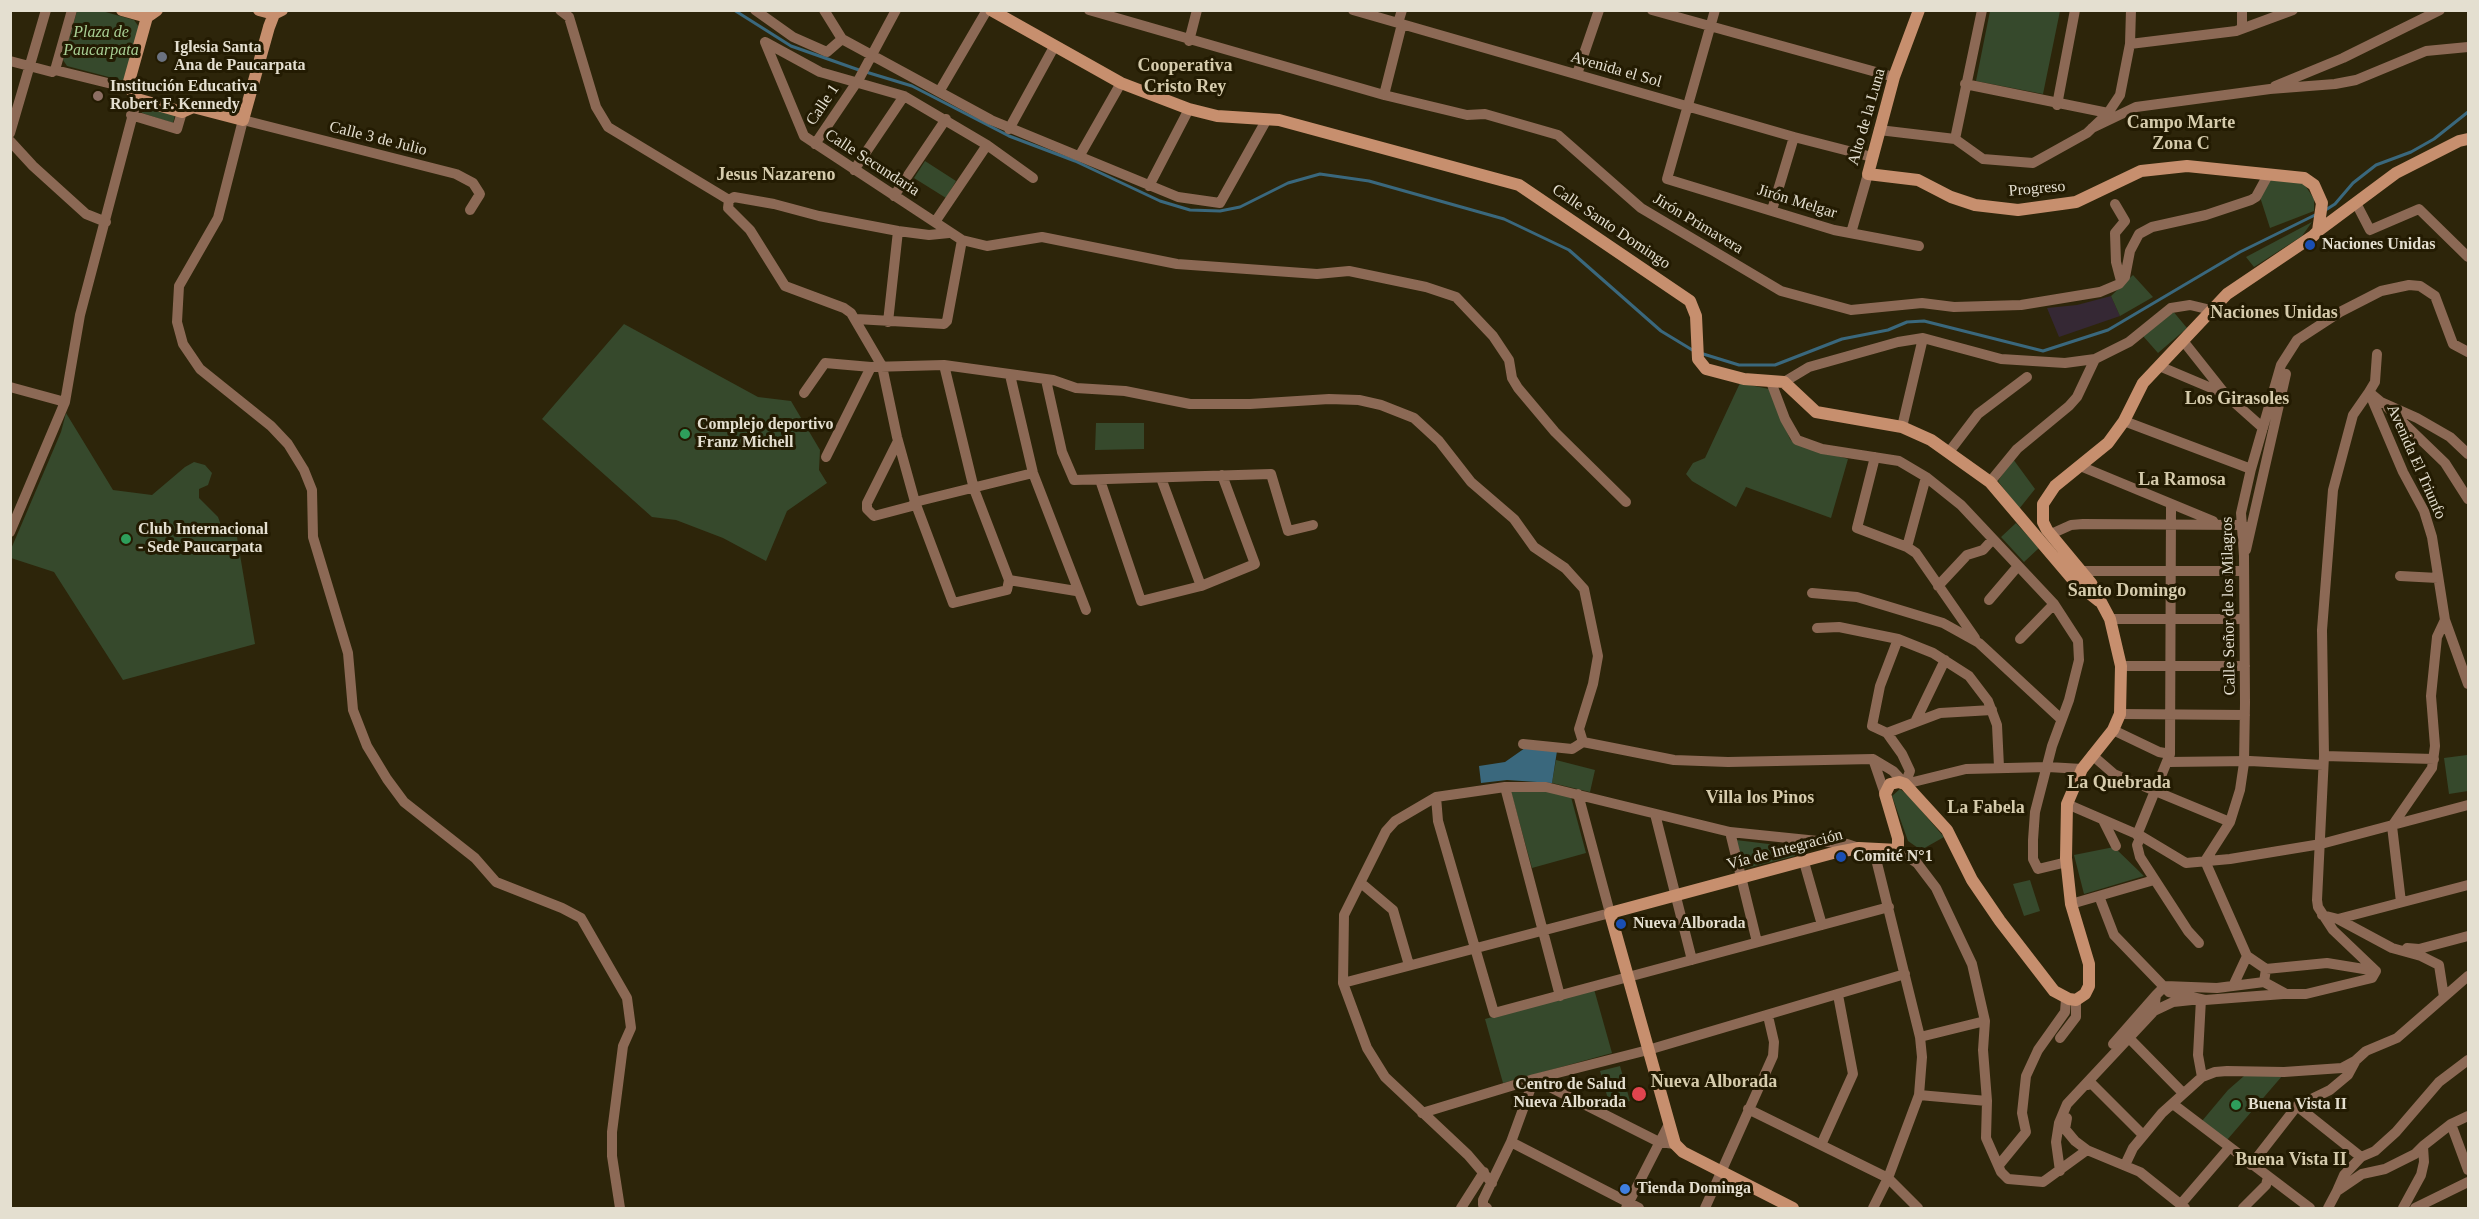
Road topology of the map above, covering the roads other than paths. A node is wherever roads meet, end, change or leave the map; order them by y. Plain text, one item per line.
1 (46, 10) edge
2 (72, 10) edge
3 (122, 10) edge
4 (259, 10) edge
5 (560, 10) edge
6 (755, 10) edge
7 (824, 10) edge
8 (896, 10) edge
9 (989, 10) edge
10 (1089, 10) edge
11 (1197, 10) edge
12 (1353, 10) edge
13 (1402, 10) edge
14 (1599, 10) edge
15 (1652, 10) edge
16 (1715, 10) edge
17 (1919, 10) edge
18 (1982, 10) edge
19 (2075, 10) edge
20 (2131, 10) edge
21 (2242, 10) edge
22 (2293, 10) edge
23 (2440, 10) edge
24 (278, 12) edge
25 (152, 14) edge
26 (1400, 24) junction
27 (1710, 27) junction
28 (2242, 28) junction
29 (842, 39) junction
30 (1189, 41) junction
31 (2130, 44) junction
32 (1054, 47) junction
33 (2469, 47) edge
34 (870, 59) junction
35 (10, 61) edge
36 (30, 67) junction
37 (56, 70) junction
38 (1578, 74) junction
39 (1894, 77) junction
40 (857, 81) junction
41 (1121, 83) junction
42 (1965, 84) junction
43 (128, 85) junction
44 (2270, 88) junction
45 (939, 92) junction
46 (1384, 95) junction
47 (904, 96) junction
48 (137, 99) junction
49 (2057, 105) junction
50 (1688, 106) junction
51 (1189, 109) junction
52 (182, 112) junction
53 (2108, 113) junction
54 (131, 115) junction
55 (946, 119) junction
56 (1267, 119) junction
57 (243, 120) junction
58 (2092, 128) junction
59 (1009, 129) junction
60 (1879, 130) junction
61 (10, 133) edge
62 (1794, 137) junction
63 (1955, 139) junction
64 (2469, 139) edge
65 (10, 141) edge
66 (815, 144) junction
67 (987, 145) junction
68 (1080, 155) junction
69 (1872, 157) junction
70 (854, 170) junction
71 (1868, 174) junction
72 (2268, 175) junction
73 (1033, 178) dead end
74 (1149, 186) junction
75 (894, 196) junction
76 (729, 200) junction
77 (2356, 203) junction
78 (2115, 204) dead end
79 (470, 210) dead end
80 (1772, 210) junction
81 (106, 222) junction
82 (934, 222) junction
83 (2319, 225) junction
84 (898, 231) junction
85 (949, 233) junction
86 (1851, 233) junction
87 (962, 240) junction
88 (1919, 246) dead end
89 (2469, 257) edge
90 (2121, 282) junction
91 (2211, 310) junction
92 (856, 318) junction
93 (888, 321) junction
94 (1923, 338) junction
95 (2184, 342) junction
96 (2469, 352) edge
97 (2377, 354) dead end
98 (2095, 359) junction
99 (944, 365) junction
100 (877, 366) junction
101 (2159, 366) junction
102 (2286, 374) dead end
103 (1010, 375) junction
104 (2027, 377) dead end
105 (1046, 380) junction
106 (1778, 382) junction
107 (10, 387) edge
108 (2369, 392) junction
109 (804, 393) dead end
110 (2226, 395) junction
111 (65, 402) junction
112 (2381, 402) junction
113 (2124, 421) junction
114 (1902, 427) junction
115 (2263, 428) junction
116 (898, 441) junction
117 (1949, 452) junction
118 (2469, 454) edge
119 (826, 457) dead end
120 (1875, 458) junction
121 (2080, 466) junction
122 (2251, 469) junction
123 (1033, 473) junction
124 (1222, 475) junction
125 (1926, 477) junction
126 (1161, 478) junction
127 (1100, 480) junction
128 (1990, 482) junction
129 (974, 489) junction
130 (2469, 499) edge
131 (915, 502) junction
132 (1626, 502) dead end
133 (2171, 506) junction
134 (2170, 524) junction
135 (1313, 525) dead end
136 (2238, 525) junction
137 (10, 532) edge
138 (2050, 534) junction
139 (1993, 539) junction
140 (1907, 547) junction
141 (2244, 556) junction
142 (2018, 566) junction
143 (2081, 571) junction
144 (2170, 571) junction
145 (2244, 571) junction
146 (2400, 576) dead end
147 (2438, 578) junction
148 (1009, 580) junction
149 (1201, 586) junction
150 (1938, 586) junction
151 (1076, 591) junction
152 (1812, 593) dead end
153 (1989, 600) dead end
154 (2103, 603) junction
155 (2054, 604) junction
156 (1086, 610) dead end
157 (2110, 619) junction
158 (2171, 619) junction
159 (2244, 619) junction
160 (2445, 620) junction
161 (1817, 628) dead end
162 (1898, 639) junction
163 (2020, 639) dead end
164 (1979, 643) junction
165 (1945, 660) junction
166 (2121, 666) junction
167 (2172, 666) junction
168 (2245, 666) junction
169 (2469, 684) edge
170 (1992, 710) junction
171 (2171, 713) junction
172 (2120, 714) junction
173 (2245, 715) junction
174 (2061, 719) junction
175 (1916, 720) junction
176 (2113, 730) junction
177 (1887, 733) junction
178 (1583, 742) junction
179 (1523, 744) dead end
180 (2092, 755) junction
181 (2169, 758) junction
182 (1873, 759) junction
183 (2434, 759) junction
184 (2323, 760) junction
185 (2244, 763) junction
186 (1999, 767) junction
187 (2048, 767) junction
188 (2082, 769) junction
189 (1905, 784) junction
190 (1505, 787) junction
191 (2154, 792) junction
192 (1578, 794) junction
193 (1885, 794) junction
194 (1436, 797) junction
195 (2067, 804) junction
196 (2469, 805) edge
197 (1655, 814) junction
198 (2103, 820) junction
199 (2230, 822) junction
200 (2392, 826) junction
201 (1730, 832) junction
202 (2139, 835) junction
203 (2321, 844) junction
204 (2116, 846) dead end
205 (1859, 848) junction
206 (1874, 850) junction
207 (1898, 850) junction
208 (2205, 861) junction
209 (1804, 862) junction
210 (2067, 862) junction
211 (1740, 878) junction
212 (2154, 880) junction
213 (1361, 883) junction
214 (2469, 885) edge
215 (1676, 896) junction
216 (2099, 896) junction
217 (2401, 902) junction
218 (2071, 904) junction
219 (1889, 907) junction
220 (1610, 913) junction
221 (2322, 915) junction
222 (2338, 920) junction
223 (1822, 925) junction
224 (1542, 930) junction
225 (2469, 936) edge
226 (1757, 942) junction
227 (2199, 943) dead end
228 (1475, 948) junction
229 (2392, 948) junction
230 (2247, 956) junction
231 (1692, 960) junction
232 (1409, 965) junction
233 (2266, 969) junction
234 (2376, 971) junction
235 (1905, 974) junction
236 (2469, 976) edge
237 (1628, 978) junction
238 (2264, 982) junction
239 (1342, 983) junction
240 (2165, 986) junction
241 (2233, 986) junction
242 (2286, 994) junction
243 (1838, 995) junction
244 (2156, 995) junction
245 (1560, 996) junction
246 (2444, 997) junction
247 (2071, 999) junction
248 (2201, 999) junction
249 (2154, 1011) junction
250 (1768, 1016) junction
251 (1985, 1021) junction
252 (1920, 1037) junction
253 (2060, 1038) dead end
254 (2129, 1038) junction
255 (1648, 1050) junction
256 (2469, 1060) edge
257 (2355, 1061) junction
258 (2202, 1077) junction
259 (1534, 1079) junction
260 (2090, 1081) junction
261 (2182, 1093) junction
262 (1919, 1095) junction
263 (2070, 1098) junction
264 (1987, 1101) junction
265 (2173, 1104) junction
266 (2297, 1106) junction
267 (1748, 1109) junction
268 (1422, 1113) junction
269 (2469, 1116) edge
270 (1669, 1124) junction
271 (2451, 1124) junction
272 (2143, 1135) junction
273 (1510, 1142) junction
274 (1659, 1142) junction
275 (1675, 1144) junction
276 (1821, 1145) junction
277 (2423, 1146) junction
278 (2229, 1148) junction
279 (2087, 1150) junction
280 (2361, 1157) junction
281 (1999, 1165) junction
282 (2125, 1165) junction
283 (2251, 1165) junction
284 (2469, 1170) edge
285 (2060, 1171) junction
286 (1484, 1172) junction
287 (1722, 1172) junction
288 (2268, 1177) junction
289 (1888, 1178) junction
290 (2469, 1182) edge
291 (1492, 1183) junction
292 (2337, 1191) junction
293 (1631, 1207) edge
294 (2182, 1207) edge
295 (620, 1209) edge
296 (1461, 1209) edge
297 (1487, 1209) edge
298 (1705, 1209) edge
299 (1794, 1209) edge
300 (1873, 1209) edge
301 (1918, 1209) edge
302 (2243, 1209) edge
303 (2310, 1209) edge
304 (2328, 1209) edge
305 (2403, 1209) edge
306 (2415, 1209) edge

1 - 36 street
2 - 37 street
3 - 25 main road
4 - 24 main road
5 - 76 street
6 - 29 street
7 - 29 street
8 - 34 street, Calle 1
9 - 32 main road, Calle Santo Domingo
9 - 45 street
10 - 30 street, Jirón Primavera
11 - 30 street
12 - 26 street, Avenida el Sol
13 - 26 street
14 - 38 street
15 - 27 street
16 - 27 street
17 - 39 main road, Alto de la Luna
18 - 42 street
19 - 49 street
20 - 31 street
21 - 28 street
22 - 28 street
23 - 44 street
24 - 57 main road
25 - 43 main road
26 - 38 street, Avenida el Sol
26 - 46 street
27 - 39 street
27 - 50 street
28 - 31 street
29 - 34 street
30 - 46 street, Jirón Primavera
31 - 53 street
32 - 41 main road, Calle Santo Domingo
32 - 59 street
33 - 44 street
34 - 40 street, Calle 1
34 - 45 street
35 - 36 street
36 - 37 street
36 - 61 street
37 - 43 street
38 - 50 street, Avenida el Sol
39 - 60 main road, Alto de la Luna
40 - 47 street
40 - 66 street, Calle 1
40 - 66 street, Calle Secundaria
41 - 51 main road, Calle Santo Domingo
41 - 68 street
42 - 49 street
42 - 63 street
43 - 48 main road
44 - 58 street
45 - 59 street
46 - 90 street, Jirón Primavera
47 - 55 street
47 - 70 street
48 - 52 main road
48 - 54 street
49 - 53 street
50 - 62 street, Avenida el Sol
50 - 80 street, Jirón Melgar
51 - 56 main road, Calle Santo Domingo
51 - 74 street
52 - 54 street
52 - 57 main road
53 - 58 street
54 - 81 street
55 - 67 street
55 - 75 street
56 - 74 street
56 - 106 main road, Calle Santo Domingo
57 - 79 street, Calle 3 de Julio
57 - 295 street
58 - 63 street
59 - 68 street
60 - 63 street
60 - 69 main road, Alto de la Luna
62 - 69 street, Avenida el Sol
62 - 80 street
64 - 77 main road
65 - 81 street
66 - 70 street, Calle Secundaria
67 - 73 street
67 - 82 street
68 - 74 street
69 - 71 main road, Alto de la Luna
70 - 75 street, Calle Secundaria
71 - 72 main road, Progreso
71 - 86 street, Alto de la Luna
72 - 83 main road, Progreso
72 - 90 street
75 - 82 street, Calle Secundaria
76 - 84 street
76 - 92 street
77 - 83 main road
77 - 89 street
78 - 90 street
80 - 86 street, Jirón Melgar
81 - 111 street
82 - 85 street, Calle Secundaria
83 - 91 main road
84 - 85 street
84 - 93 street
85 - 87 street, Calle Secundaria
86 - 88 street, Jirón Melgar
87 - 93 street
87 - 132 street, Calle Secundaria
91 - 95 main road
91 - 98 street
92 - 93 street
92 - 100 street
94 - 98 street
94 - 106 street
94 - 114 street
95 - 101 main road
95 - 110 street
96 - 115 street, Calle Señor de los Milagros
97 - 108 street
98 - 128 street
99 - 100 street
99 - 103 street
99 - 129 street
100 - 109 street
100 - 116 street
100 - 119 street
101 - 110 street
101 - 113 main road
102 - 141 street
103 - 105 street
103 - 123 street
104 - 117 street
105 - 127 street
105 - 178 street
106 - 114 main road
106 - 120 street
107 - 111 street
108 - 112 street
108 - 147 street, Avenida El Triunfo
108 - 184 street
110 - 115 street
111 - 137 street
112 - 118 street
112 - 130 street
113 - 121 main road
113 - 122 street
114 - 117 main road
115 - 122 street, Calle Señor de los Milagros
116 - 131 street
116 - 131 street
117 - 128 main road
120 - 125 street
120 - 140 street
121 - 133 street
121 - 138 main road
122 - 136 street, Calle Señor de los Milagros
123 - 129 street
123 - 151 street
124 - 126 street
124 - 135 street
124 - 149 street
125 - 139 street
125 - 140 street
126 - 127 street
126 - 149 street
127 - 149 street
128 - 154 main road
129 - 131 street
129 - 148 street
131 - 148 street
133 - 134 street
133 - 136 street
134 - 136 street
134 - 138 street
134 - 144 street
136 - 141 street, Calle Señor de los Milagros
138 - 143 main road
139 - 142 street
139 - 150 street
140 - 150 street
141 - 145 street, Calle Señor de los Milagros
142 - 153 street
142 - 155 street
143 - 144 street
143 - 154 main road
144 - 145 street
144 - 158 street
145 - 159 street, Calle Señor de los Milagros
146 - 147 street
147 - 160 street, Avenida El Triunfo
148 - 151 street
150 - 164 street
151 - 156 street
152 - 164 street
154 - 157 main road
155 - 163 street
155 - 174 street
157 - 158 street
157 - 166 main road
158 - 159 street
158 - 167 street
159 - 168 street, Calle Señor de los Milagros
160 - 169 street, Avenida El Triunfo
160 - 183 street
161 - 162 street
162 - 165 street
162 - 177 street
164 - 174 street
165 - 170 street
165 - 175 street
166 - 167 street
166 - 172 main road
167 - 168 street
167 - 171 street
168 - 173 street, Calle Señor de los Milagros
170 - 175 street
170 - 186 street
171 - 172 street
171 - 173 street
171 - 181 street
172 - 176 main road
173 - 185 street, Calle Señor de los Milagros
174 - 187 street
175 - 177 street
176 - 180 main road
176 - 181 street
177 - 189 street
178 - 179 street
178 - 182 street
180 - 188 main road
180 - 191 street
181 - 185 street
181 - 191 street
182 - 189 street
182 - 193 street
183 - 184 street
183 - 200 street
184 - 185 street
184 - 203 street
185 - 199 street, Calle Señor de los Milagros
186 - 187 street
186 - 189 street
187 - 188 street
187 - 210 street
188 - 195 main road
189 - 193 main road
189 - 247 main road
190 - 192 street
190 - 194 street
190 - 224 street
191 - 199 street
191 - 202 street
192 - 197 street
192 - 220 street
193 - 207 main road
194 - 213 street
194 - 228 street
195 - 198 street
195 - 210 main road
196 - 200 street
197 - 201 street
197 - 215 street
198 - 202 street
198 - 204 street
199 - 208 street, Calle Señor de los Milagros
200 - 203 street
200 - 217 street
201 - 205 street
201 - 211 street
202 - 208 street
202 - 212 street
203 - 208 street
203 - 221 street
205 - 206 main road, Vía de Integración
205 - 209 main road, Vía de Integración
206 - 207 main road, Vía de Integración
206 - 219 street
207 - 251 street
208 - 230 street
209 - 211 main road, Vía de Integración
209 - 223 street
210 - 218 main road
211 - 215 main road, Vía de Integración
211 - 226 street
212 - 216 street
212 - 227 street
213 - 232 street
213 - 239 street
214 - 217 street
215 - 220 main road, Vía de Integración
215 - 231 street
216 - 218 street
216 - 240 street
217 - 222 street
218 - 247 main road
219 - 223 street
219 - 235 street
220 - 224 street
220 - 237 main road
221 - 222 street
221 - 234 street
222 - 229 street
223 - 226 street
224 - 228 street
224 - 245 street
225 - 229 street
226 - 231 street
228 - 232 street
228 - 245 street
229 - 246 street
230 - 233 street
230 - 241 street
231 - 237 street
232 - 239 street
233 - 234 street
233 - 238 street
234 - 242 street
235 - 243 street
235 - 252 street
236 - 246 street
237 - 245 street
237 - 255 main road
238 - 241 street
238 - 242 street
239 - 268 street
240 - 241 street
240 - 244 street
240 - 248 street
242 - 248 street
243 - 250 street
243 - 276 street
244 - 249 street
244 - 263 street
246 - 257 street
247 - 253 street
247 - 281 street
248 - 249 street
248 - 258 street
249 - 254 street
250 - 255 street
250 - 267 street
251 - 252 street
251 - 264 street
252 - 262 street
254 - 260 street
254 - 261 street
255 - 259 street
255 - 270 main road
256 - 280 street
257 - 258 street
257 - 266 street
258 - 261 street
259 - 268 street
259 - 273 street
259 - 274 street
260 - 263 street
260 - 272 street
260 - 279 street
261 - 265 street
262 - 264 street
262 - 289 street
263 - 285 street
264 - 281 street
265 - 272 street
265 - 278 street
266 - 280 street
266 - 283 street
267 - 276 street
267 - 287 street
268 - 286 street
269 - 271 street
270 - 274 street
270 - 275 main road
271 - 277 street
271 - 284 street
272 - 282 street
273 - 291 street
273 - 293 street
274 - 275 street
274 - 293 street
275 - 287 main road
276 - 289 street
277 - 292 street
277 - 305 street
278 - 283 street
278 - 294 street
279 - 282 street
279 - 285 street
280 - 292 street
281 - 285 street
282 - 294 street
283 - 288 street
286 - 291 street
286 - 296 street
287 - 298 street
287 - 299 main road
288 - 302 street
288 - 303 street
289 - 300 street
289 - 301 street
290 - 306 street
291 - 297 street
292 - 304 street

